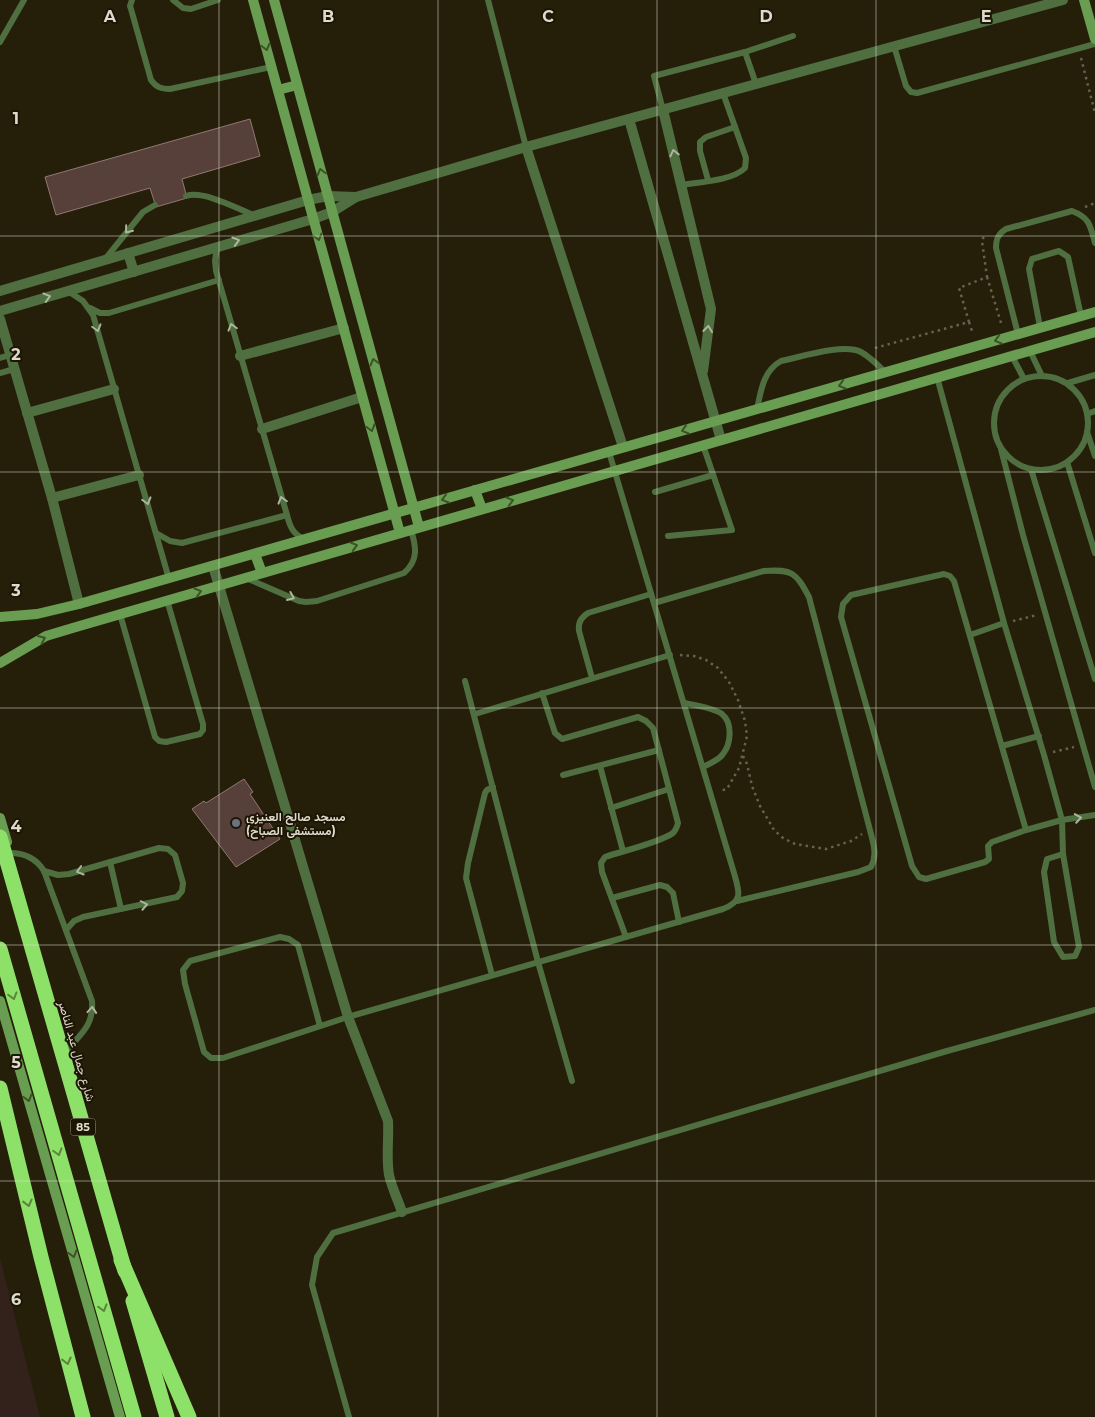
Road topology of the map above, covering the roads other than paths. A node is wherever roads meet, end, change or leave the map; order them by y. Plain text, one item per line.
1 (24, 0) edge
2 (132, 0) edge
3 (173, 0) edge
4 (218, 0) edge
5 (253, 0) edge
6 (274, 0) edge
7 (488, 0) edge
8 (1063, 0) edge
9 (1084, 0) edge
10 (793, 36) dead end
11 (1095, 38) edge
12 (0, 42) edge
13 (894, 46) junction
14 (746, 52) junction
15 (271, 67) junction
16 (756, 84) junction
17 (297, 85) junction
18 (278, 90) junction
19 (723, 93) junction
20 (664, 110) junction
21 (629, 119) junction
22 (735, 127) junction
23 (526, 147) junction
24 (708, 180) junction
25 (681, 185) junction
26 (186, 196) dead end
27 (328, 196) junction
28 (356, 196) junction
29 (308, 200) junction
30 (155, 205) dead end
31 (332, 212) junction
32 (257, 216) junction
33 (313, 219) junction
34 (168, 241) junction
35 (1095, 242) edge
36 (217, 247) junction
37 (128, 252) junction
38 (105, 259) junction
39 (173, 260) junction
40 (134, 272) junction
41 (218, 280) junction
42 (0, 291) edge
43 (68, 291) junction
44 (89, 308) junction
45 (0, 310) edge
46 (1095, 312) edge
47 (1081, 316) junction
48 (0, 318) edge
49 (344, 328) junction
50 (1040, 328) junction
51 (1095, 332) edge
52 (1018, 334) junction
53 (1030, 350) junction
54 (240, 356) junction
55 (1012, 356) junction
56 (5, 357) edge
57 (14, 369) junction
58 (885, 372) junction
59 (0, 373) edge
60 (1095, 375) edge
61 (1042, 376) junction
62 (703, 377) junction
63 (937, 377) junction
64 (1024, 379) junction
65 (1068, 383) junction
66 (114, 389) junction
67 (362, 397) junction
68 (757, 409) junction
69 (1095, 412) edge
70 (27, 413) junction
71 (1087, 414) junction
72 (715, 421) junction
73 (262, 429) junction
74 (1087, 432) junction
75 (721, 440) junction
76 (704, 445) junction
77 (623, 448) junction
78 (1001, 448) junction
79 (609, 452) junction
80 (1095, 456) edge
81 (1067, 462) junction
82 (1031, 469) junction
83 (615, 471) junction
84 (139, 475) junction
85 (713, 475) junction
86 (475, 490) junction
87 (655, 492) dead end
88 (52, 498) junction
89 (414, 508) junction
90 (482, 509) junction
91 (395, 514) junction
92 (286, 516) junction
93 (415, 529) junction
94 (400, 533) junction
95 (156, 534) junction
96 (668, 536) dead end
97 (306, 539) junction
98 (1095, 553) edge
99 (255, 554) junction
100 (213, 566) junction
101 (262, 573) junction
102 (246, 578) junction
103 (168, 579) junction
104 (219, 585) junction
105 (651, 594) junction
106 (167, 600) junction
107 (654, 603) junction
108 (79, 604) junction
109 (120, 614) junction
110 (0, 617) edge
111 (1004, 624) junction
112 (970, 635) junction
113 (670, 655) junction
114 (0, 663) edge
115 (592, 678) junction
116 (1095, 678) edge
117 (465, 681) dead end
118 (542, 693) junction
119 (684, 703) junction
120 (475, 714) junction
121 (1038, 736) junction
122 (1002, 746) junction
123 (659, 750) junction
124 (600, 766) junction
125 (703, 767) junction
126 (563, 775) dead end
127 (493, 787) junction
128 (1095, 787) edge
129 (670, 789) junction
130 (611, 808) junction
131 (1095, 815) edge
132 (0, 818) edge
133 (1062, 820) junction
134 (1026, 830) junction
135 (0, 837) edge
136 (623, 851) junction
137 (10, 853) junction
138 (1063, 854) junction
139 (110, 862) junction
140 (44, 870) junction
141 (612, 898) junction
142 (737, 901) junction
143 (121, 909) junction
144 (679, 922) junction
145 (66, 930) junction
146 (626, 937) junction
147 (0, 949) edge
148 (538, 962) junction
149 (492, 975) junction
150 (0, 1001) edge
151 (1095, 1010) edge
152 (348, 1017) junction
153 (320, 1026) junction
154 (67, 1050) junction
155 (572, 1081) dead end
156 (0, 1088) edge
157 (402, 1212) junction
158 (121, 1260) junction
159 (83, 1417) edge
160 (120, 1417) edge
161 (134, 1417) edge
162 (167, 1417) edge
163 (172, 1417) edge
164 (189, 1417) edge
165 (349, 1417) edge

1 - 12 lane
2 - 15 lane
3 - 4 lane
5 -> 15 street
6 - 17 street
7 - 23 lane
8 - 13 street
9 - 11 street
10 - 14 lane
11 - 13 lane
13 - 16 street
14 - 16 lane
14 - 20 lane
15 - 18 street
16 - 19 street
17 - 18 street
27 -> 17 street
18 - 29 street
19 - 20 street
19 - 22 lane
20 - 21 street
25 -> 20 street
21 - 23 street
21 - 62 street
22 - 24 lane
22 - 24 lane
23 - 28 street
23 - 77 street
24 - 25 lane
62 -> 25 street
26 - 32 lane
27 - 28 street
27 - 29 street
27 - 31 street
28 - 31 street
29 - 32 street
29 - 33 street
30 -> 38 lane
31 - 33 street
89 -> 31 street
32 - 34 street
36 -> 33 street
33 -> 49 street
34 - 37 street
34 - 39 street
35 - 52 lane
36 - 39 street
36 - 41 lane
37 - 38 street
37 - 40 street
38 - 42 street
39 - 40 street
40 - 43 street
41 - 44 lane
54 -> 41 lane
43 - 44 lane
45 -> 43 street
44 -> 66 lane
46 - 47 street
47 - 50 street
47 - 50 lane
48 - 56 street
49 - 54 street
49 - 67 street
50 - 52 street
51 - 53 street
52 -> 58 street
53 - 55 street
53 - 61 lane
54 - 73 lane
55 - 63 street
55 - 64 lane
56 - 57 street
57 - 59 lane
57 - 70 street
58 -> 68 street
58 - 68 lane
60 - 65 lane
61 - 64 lane
61 - 65 lane
62 - 72 street
63 - 75 street
63 - 111 lane
64 - 78 lane
65 - 71 lane
66 - 70 street
66 - 84 lane
67 - 73 street
67 -> 91 street
68 - 72 street
69 - 71 lane
70 - 88 street
71 - 74 lane
72 - 75 street
72 -> 77 street
92 -> 73 lane
74 - 80 lane
74 - 81 lane
75 - 76 street
76 - 83 street
76 - 85 lane
77 - 79 street
78 - 82 lane
78 - 128 lane
79 - 83 lane
79 - 86 street
81 - 82 lane
81 - 98 lane
82 - 116 lane
90 -> 83 street
83 - 105 lane
84 - 88 street
84 -> 95 lane
85 - 87 lane
85 - 96 lane
86 -> 89 street
86 - 90 street
88 - 108 street
89 - 91 street
89 - 93 street
90 - 93 street
91 - 94 street
91 - 97 street
92 - 95 lane
92 - 97 lane
93 - 94 street
102 -> 93 lane
101 -> 94 street
95 - 103 lane
97 - 99 street
99 - 100 street
99 - 101 street
100 - 103 street
100 - 104 street
101 - 102 street
102 - 104 street
103 - 108 street
106 -> 104 street
104 - 152 street
105 - 107 lane
105 - 115 lane
106 - 109 street
106 - 109 lane
107 - 113 lane
107 - 142 lane
108 - 110 street
114 -> 109 street
111 - 112 lane
111 - 121 lane
112 - 122 lane
112 - 134 lane
113 - 115 lane
113 - 119 lane
115 - 118 lane
117 - 120 lane
118 - 120 lane
118 - 123 lane
119 - 125 lane
119 - 125 lane
120 - 127 lane
121 - 122 lane
121 - 133 lane
122 - 134 lane
123 - 124 lane
123 - 129 lane
124 - 126 lane
124 - 130 lane
125 - 142 lane
127 - 148 lane
127 - 149 lane
129 - 130 lane
129 - 136 lane
130 - 136 lane
133 -> 131 lane
132 - 137 street
133 - 134 lane
133 - 138 lane
135 - 158 highway, شارع جمال عبد الناصر / 85
136 - 141 lane
137 - 140 lane
137 - 154 street
138 - 138 lane
139 -> 140 lane
139 - 143 lane
143 -> 139 lane
140 - 145 lane
141 - 144 lane
141 - 146 lane
142 - 144 lane
143 - 145 lane
144 - 146 lane
154 -> 145 lane
146 - 148 lane
147 -> 161 highway, 85
148 - 149 lane
148 - 155 lane
149 - 152 lane
150 -> 160 street
151 - 157 lane
152 - 153 lane
152 - 157 street
153 - 153 lane
154 - 163 street
156 -> 159 highway
157 - 165 lane
158 - 162 highway, شارع جمال عبد الناصر / 85, bridge
158 - 164 highway, bridge

